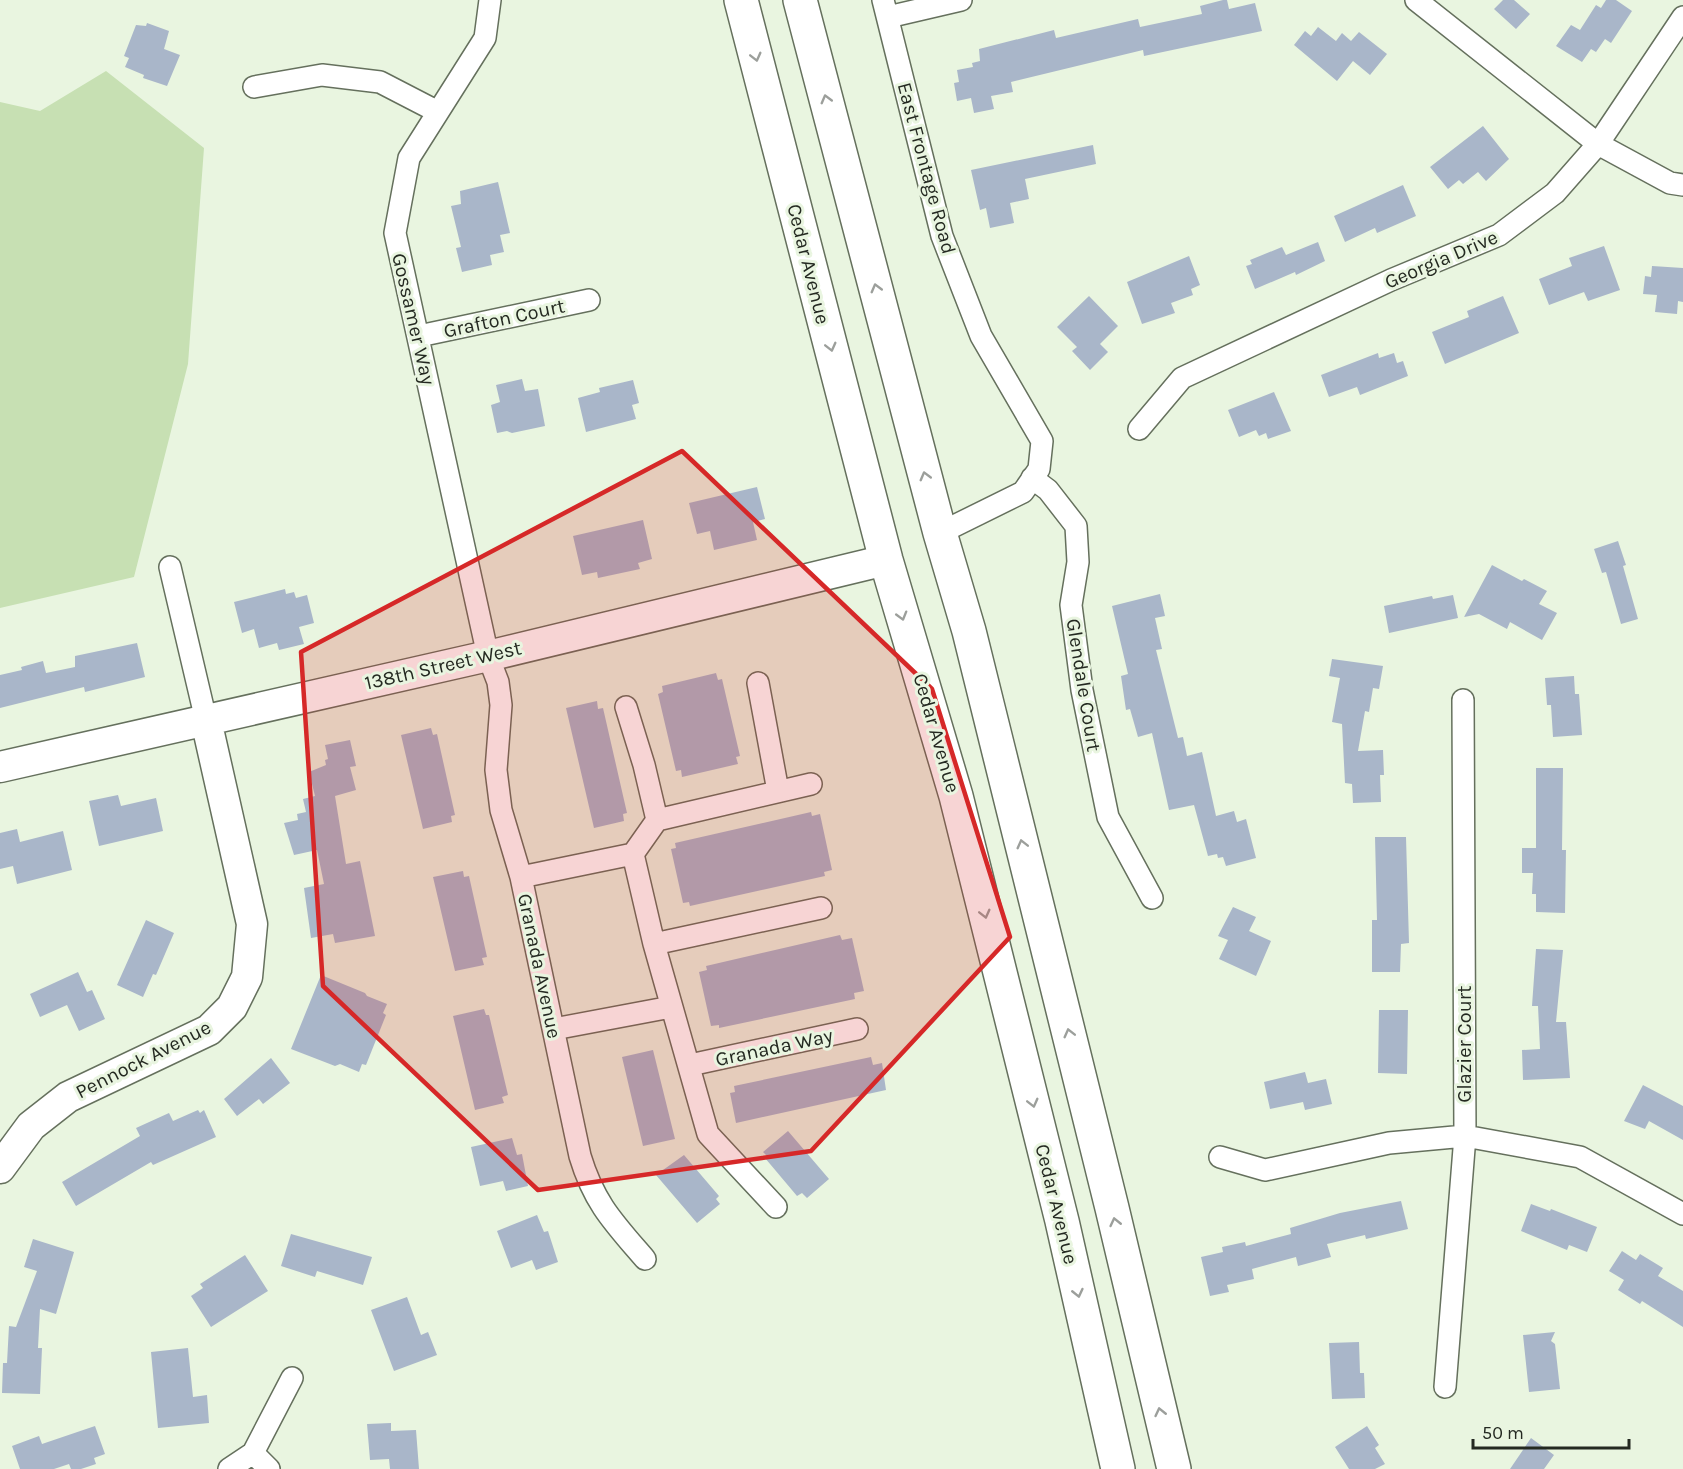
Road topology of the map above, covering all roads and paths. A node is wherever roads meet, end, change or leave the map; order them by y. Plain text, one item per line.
1 (490, 0) edge
2 (741, 0) edge
3 (800, 0) edge
4 (961, 0) edge
5 (1416, 0) edge
6 (885, 9) edge
7 (1683, 17) edge
8 (254, 87) dead end
9 (438, 112) junction
10 (1598, 144) junction
11 (1683, 184) edge
12 (589, 300) dead end
13 (419, 336) junction
14 (1139, 429) dead end
15 (1028, 485) junction
16 (940, 533) junction
17 (886, 560) junction
18 (170, 567) dead end
19 (488, 656) junction
20 (758, 683) dead end
21 (1463, 700) dead end
22 (626, 707) dead end
23 (206, 720) junction
24 (0, 767) edge
25 (811, 784) dead end
26 (778, 791) junction
27 (657, 820) junction
28 (633, 854) junction
29 (521, 877) junction
30 (1152, 898) dead end
31 (821, 908) dead end
32 (654, 944) junction
33 (671, 1007) junction
34 (554, 1029) junction
35 (857, 1029) dead end
36 (690, 1065) junction
37 (1465, 1136) junction
38 (1220, 1157) dead end
39 (0, 1168) edge
40 (776, 1207) dead end
41 (1683, 1214) edge
42 (645, 1259) dead end
43 (292, 1378) dead end
44 (1445, 1387) dead end
45 (253, 1453) junction
46 (229, 1469) edge
47 (269, 1469) edge
48 (1118, 1469) edge
49 (1174, 1469) edge

1 - 9 street, Gossamer Way
2 -> 17 highway, Cedar Avenue
16 -> 3 highway
4 - 6 street
5 - 10 street
6 - 15 street, East Frontage Road
7 - 10 street, Georgia Drive
8 - 9 street
9 - 13 street, Gossamer Way
10 - 11 street
10 - 14 street, Georgia Drive
12 - 13 street, Grafton Court
13 - 19 street, Gossamer Way
15 - 16 street
15 - 30 street, Glendale Court
49 -> 16 highway
17 - 19 street, 138th Street West
17 -> 48 highway, Cedar Avenue
18 - 23 street
19 - 23 street, 138th Street West
19 - 29 street, Granada Avenue
20 - 26 street
21 - 37 street, Glazier Court
22 - 27 street
23 - 24 street, 138th Street West
23 - 39 street, Pennock Avenue
25 - 26 street
26 - 27 street
27 - 28 street
28 - 29 street
28 - 32 street, Granada Way
29 - 34 street, Granada Avenue
31 - 32 street
32 - 33 street, Granada Way
33 - 34 street
33 - 36 street, Granada Way
34 - 42 street, Granada Avenue
35 - 36 street, Granada Way
36 - 40 street, Granada Way
37 - 38 street
37 - 41 street
37 - 44 street, Glazier Court
43 - 45 street
45 - 46 street
45 - 47 street

